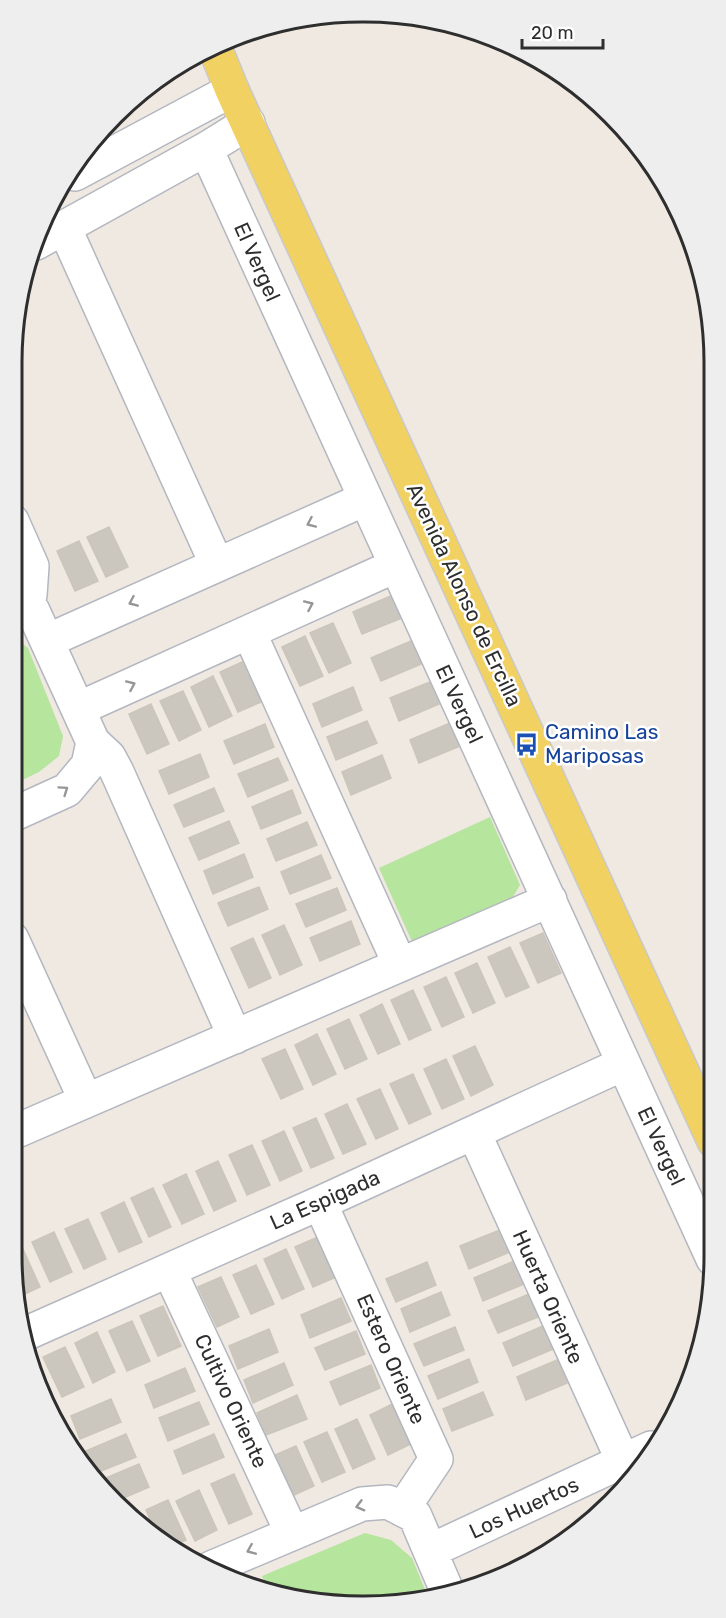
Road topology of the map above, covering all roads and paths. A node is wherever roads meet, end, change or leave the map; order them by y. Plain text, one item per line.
1 (217, 56) edge
2 (232, 90) junction
3 (248, 123) junction
4 (206, 148) junction
5 (83, 170) edge
6 (64, 227) junction
7 (47, 237) edge
8 (364, 499) junction
9 (22, 544) edge
10 (217, 565) junction
11 (395, 566) junction
12 (22, 597) edge
13 (22, 600) edge
14 (249, 632) junction
15 (47, 641) junction
16 (78, 709) junction
17 (93, 742) junction
18 (22, 810) edge
19 (550, 900) junction
20 (22, 961) edge
21 (400, 965) junction
22 (235, 1037) junction
23 (623, 1064) junction
24 (86, 1101) junction
25 (704, 1119) edge
26 (22, 1129) edge
27 (474, 1132) junction
28 (320, 1203) junction
29 (704, 1240) edge
30 (169, 1270) junction
31 (31, 1331) edge
32 (637, 1455) edge
33 (403, 1510) junction
34 (292, 1533) junction
35 (430, 1551) junction
36 (220, 1564) edge
37 (445, 1585) edge

1 - 2 main road, Avenida Alonso de Ercilla
2 - 3 main road, Avenida Alonso de Ercilla
2 - 5 street
3 - 4 street
3 - 25 main road, Avenida Alonso de Ercilla
4 - 6 street
4 - 8 street, El Vergel
6 - 7 street
6 - 10 street
8 -> 10 street
8 - 11 street, El Vergel
9 - 12 street
10 -> 15 street
14 -> 11 street
11 - 19 street, El Vergel
13 - 15 street
16 -> 14 street
14 - 21 street
15 - 16 street
16 - 17 street
18 -> 17 street
17 - 22 street
19 - 21 street
19 - 23 street, El Vergel
20 - 24 street
21 - 22 street
22 - 24 street
23 - 27 street, La Espigada
23 - 29 street, El Vergel
24 - 26 street
27 - 28 street, La Espigada
27 - 32 street, Huerta Oriente
28 - 30 street, La Espigada
28 - 33 street, Estero Oriente
30 - 31 street, La Espigada
30 - 34 street, Cultivo Oriente
32 - 35 street, Los Huertos
33 -> 34 street
33 - 35 street
34 -> 36 street
35 - 37 street

